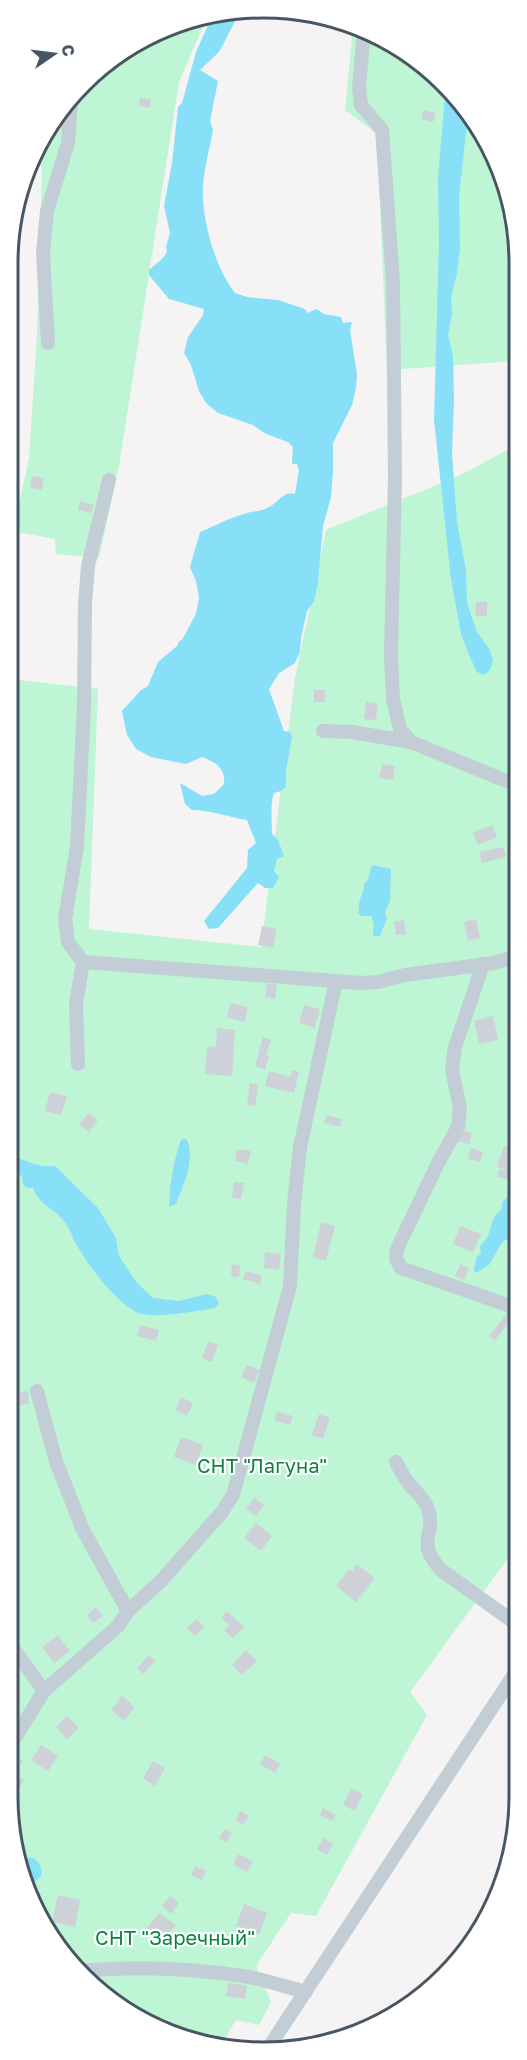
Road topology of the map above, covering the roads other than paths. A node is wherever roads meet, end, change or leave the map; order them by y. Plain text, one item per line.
1 (363, 39) edge
2 (70, 113) edge
3 (48, 343) dead end
4 (109, 480) dead end
5 (323, 731) dead end
6 (411, 742) junction
7 (509, 782) edge
8 (509, 958) edge
9 (83, 962) junction
10 (483, 964) junction
11 (336, 981) junction
12 (78, 1064) dead end
13 (509, 1306) edge
14 (37, 1391) dead end
15 (396, 1462) dead end
16 (128, 1611) junction
17 (509, 1619) edge
18 (18, 1655) edge
19 (509, 1682) edge
20 (44, 1691) junction
21 (18, 1733) edge
22 (90, 1970) edge
23 (306, 1992) junction
24 (273, 2041) edge

1 - 6 street
2 - 3 street
4 - 9 street
5 - 6 street
6 - 7 street
8 - 10 street
9 - 11 street
9 - 12 street
10 - 11 street
10 - 13 street
11 - 16 street
14 - 16 street
15 - 17 street
16 - 20 street
18 - 20 street
19 - 23 street
20 - 21 street
22 - 23 street
23 - 24 street

